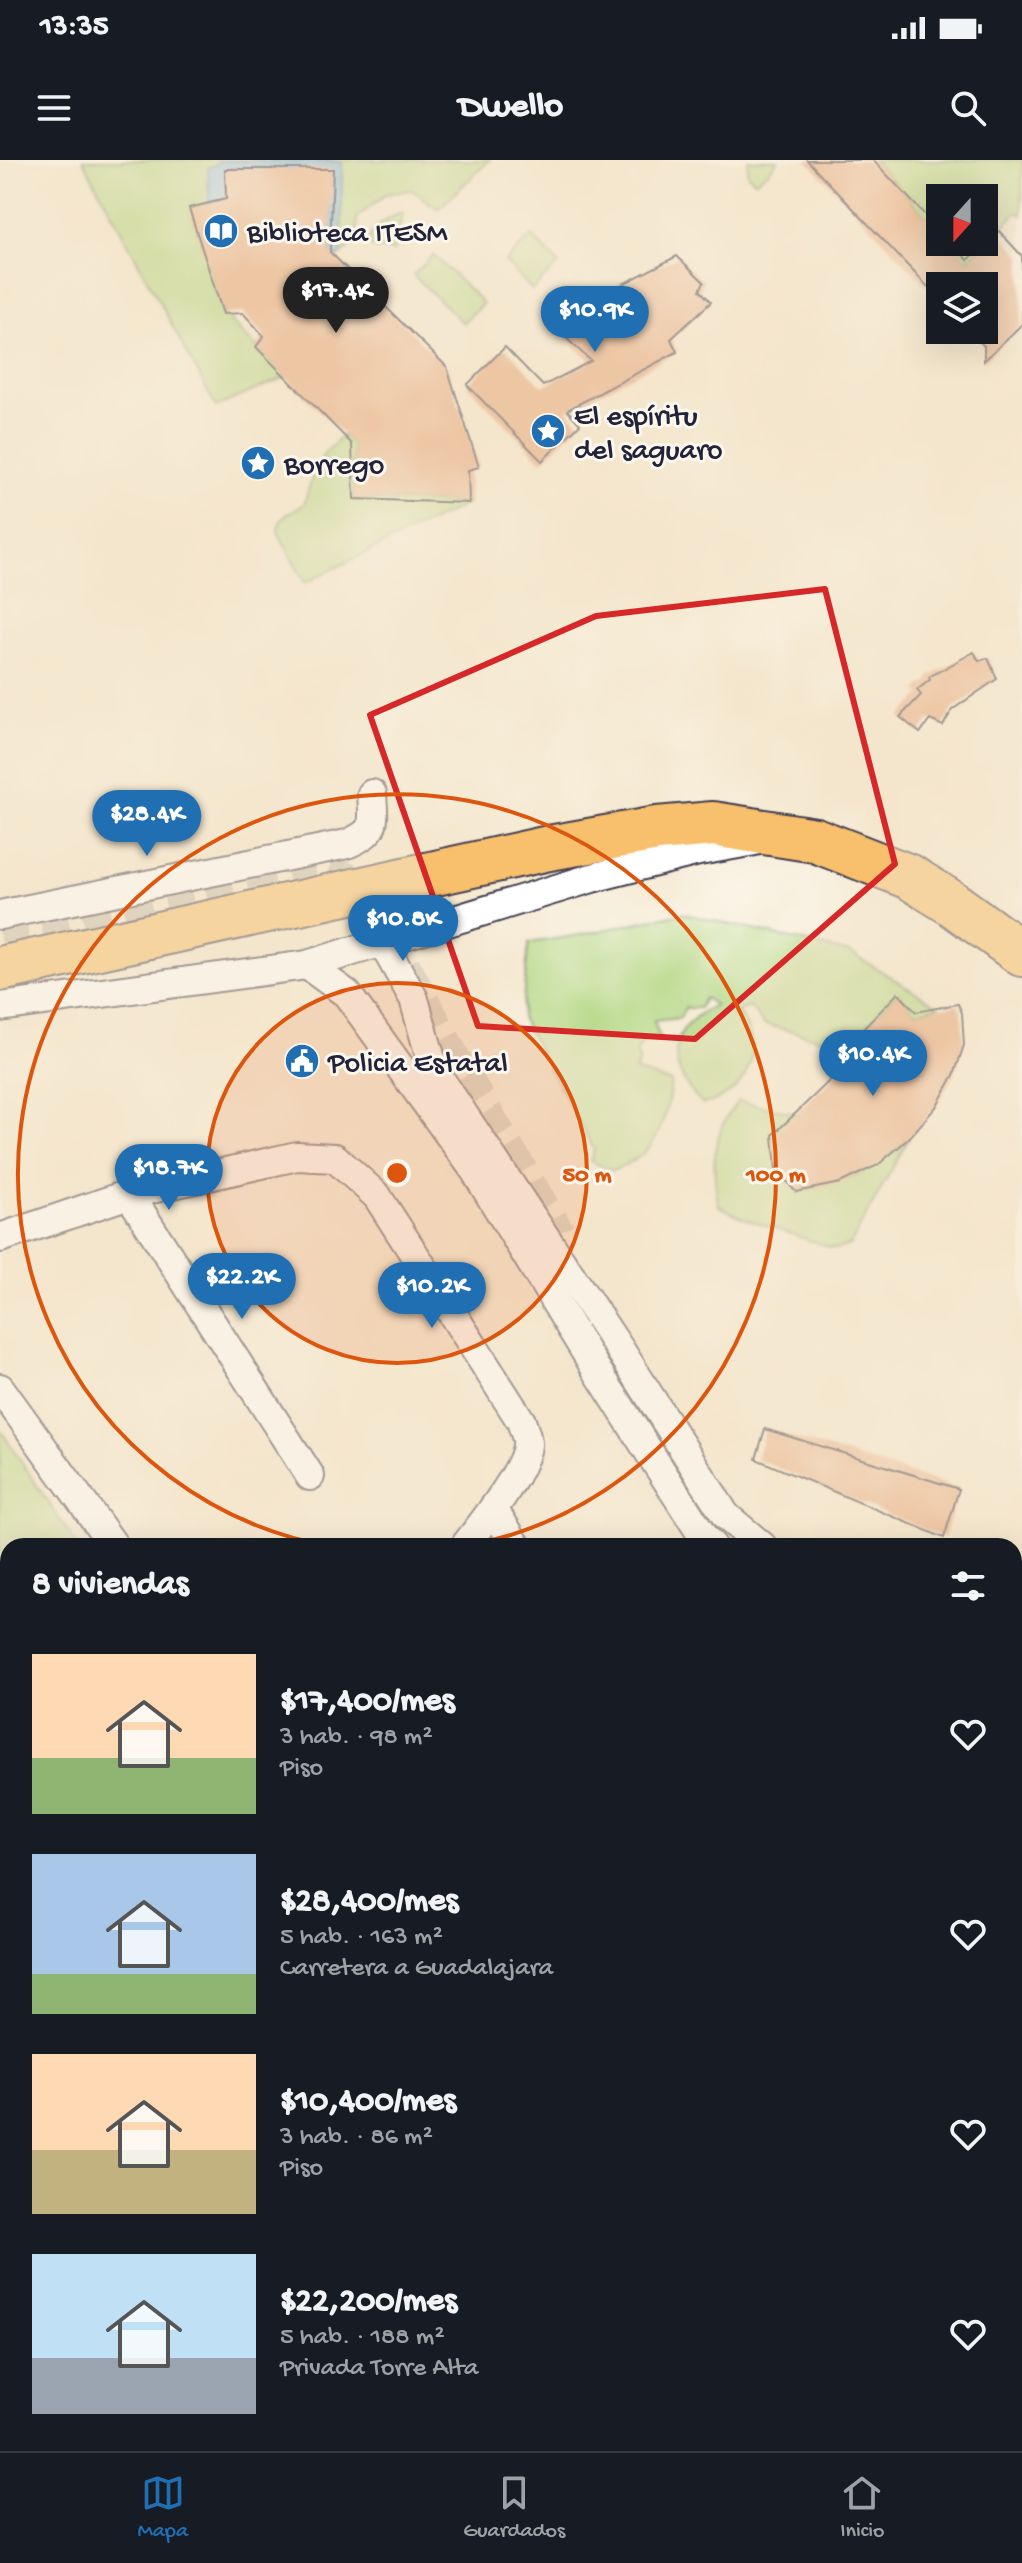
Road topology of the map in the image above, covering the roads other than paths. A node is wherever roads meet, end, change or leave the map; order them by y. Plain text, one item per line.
1 (372, 794) dead end
2 (794, 835) junction
3 (0, 915) edge
4 (382, 942) junction
5 (1022, 954) edge
6 (307, 965) junction
7 (0, 969) edge
8 (0, 1007) edge
9 (129, 1194) junction
10 (561, 1232) tunnel mouth
11 (0, 1238) edge
12 (619, 1348) junction
13 (0, 1388) edge
14 (310, 1476) dead end
15 (493, 1509) junction
16 (726, 1516) junction
17 (108, 1538) edge
18 (471, 1538) edge
19 (512, 1538) edge
20 (705, 1538) edge
21 (711, 1538) edge
22 (752, 1538) edge

1 - 3 street
2 - 4 street
2 - 5 highway
2 - 7 highway
4 - 6 street
4 - 12 street
6 - 8 street
6 - 20 street
9 - 11 street
9 - 14 street
9 - 15 street
10 - 12 street
12 - 16 street
13 - 17 street
15 - 18 street
15 - 19 street
16 - 21 street
16 - 22 street

